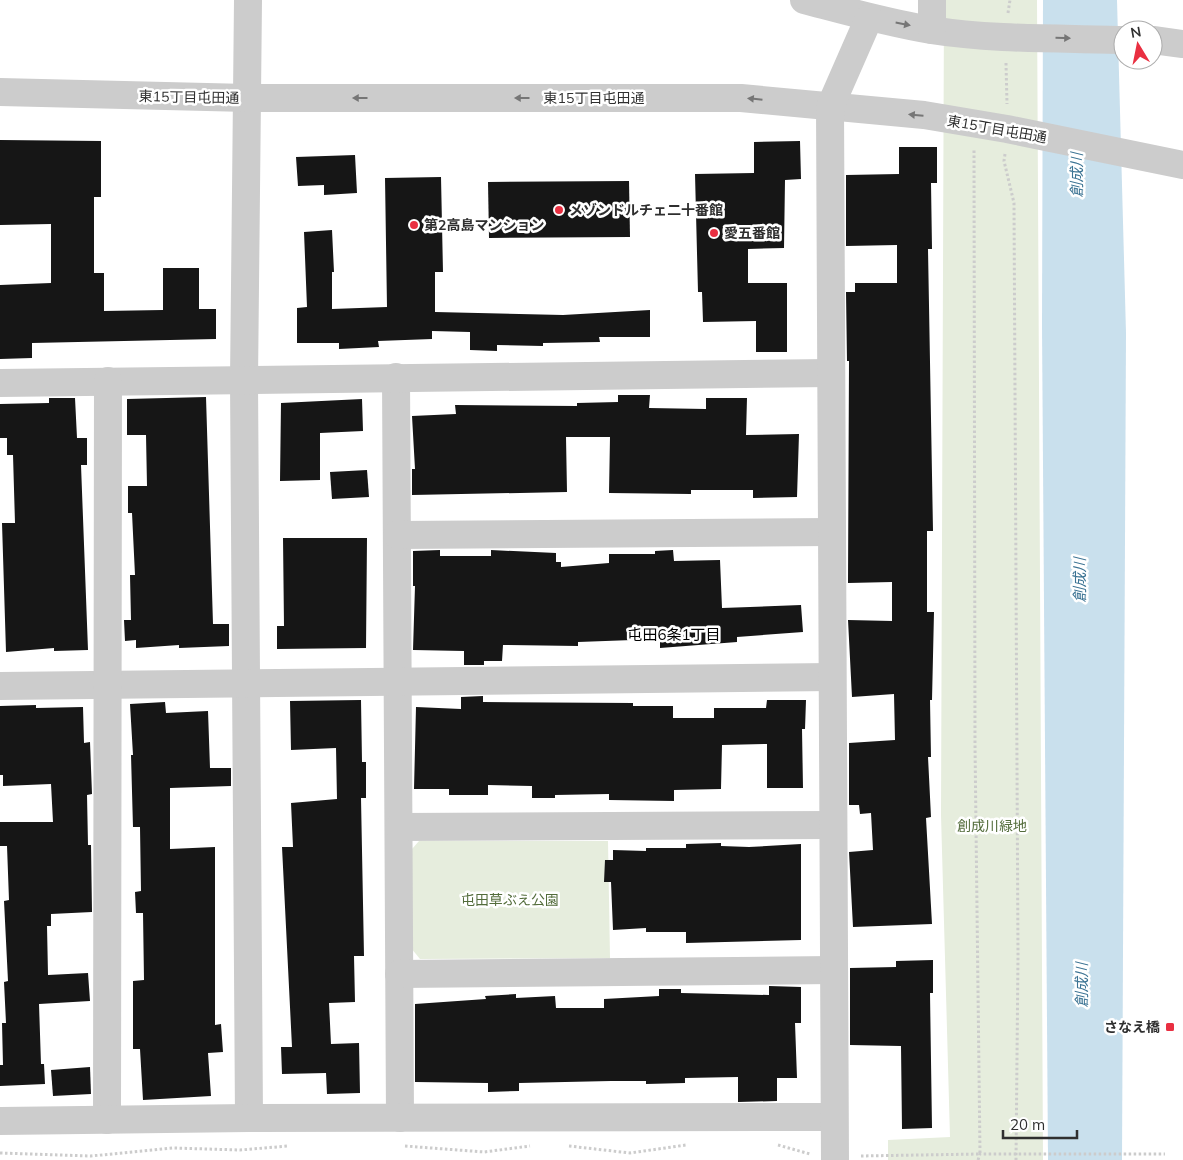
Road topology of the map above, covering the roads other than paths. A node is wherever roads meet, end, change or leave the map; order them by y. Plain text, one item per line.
1 (248, 0) edge
2 (804, 0) edge
3 (932, 0) edge
4 (869, 18) junction
5 (932, 30) junction
6 (1113, 41) edge
7 (1163, 41) edge
8 (1183, 44) edge
9 (0, 92) edge
10 (248, 98) junction
11 (830, 107) junction
12 (1183, 165) edge
13 (831, 373) junction
14 (396, 378) junction
15 (108, 381) junction
16 (244, 381) junction
17 (0, 383) edge
18 (831, 532) junction
19 (397, 535) junction
20 (832, 677) junction
21 (398, 680) junction
22 (246, 682) junction
23 (108, 685) junction
24 (0, 686) edge
25 (832, 825) junction
26 (398, 827) junction
27 (833, 970) junction
28 (399, 974) junction
29 (249, 1118) junction
30 (400, 1118) junction
31 (834, 1118) junction
32 (107, 1120) junction
33 (0, 1121) edge
34 (836, 1157) edge

1 - 10 street
2 - 4 street
3 - 5 street
4 -> 5 street
4 - 11 street
5 -> 6 street
7 - 8 street
9 - 10 street, 東15丁目屯田通
11 -> 10 street, 東15丁目屯田通
10 - 16 street
12 -> 11 street, 東15丁目屯田通
11 - 13 street
13 - 14 street
13 - 18 street
14 - 16 street
14 - 19 street
15 - 16 street
15 - 17 street
15 - 23 street
16 - 22 street
18 - 19 street
18 - 20 street
19 - 21 street
20 - 21 street
20 - 25 street
21 - 22 street
21 - 26 street
22 - 23 street
22 - 29 street
23 - 24 street
23 - 32 street
25 - 26 street
25 - 27 street
26 - 28 street
27 - 28 street
27 - 31 street
28 - 30 street
29 - 30 street
29 - 32 street
30 - 31 street
31 - 34 street
32 - 33 street

